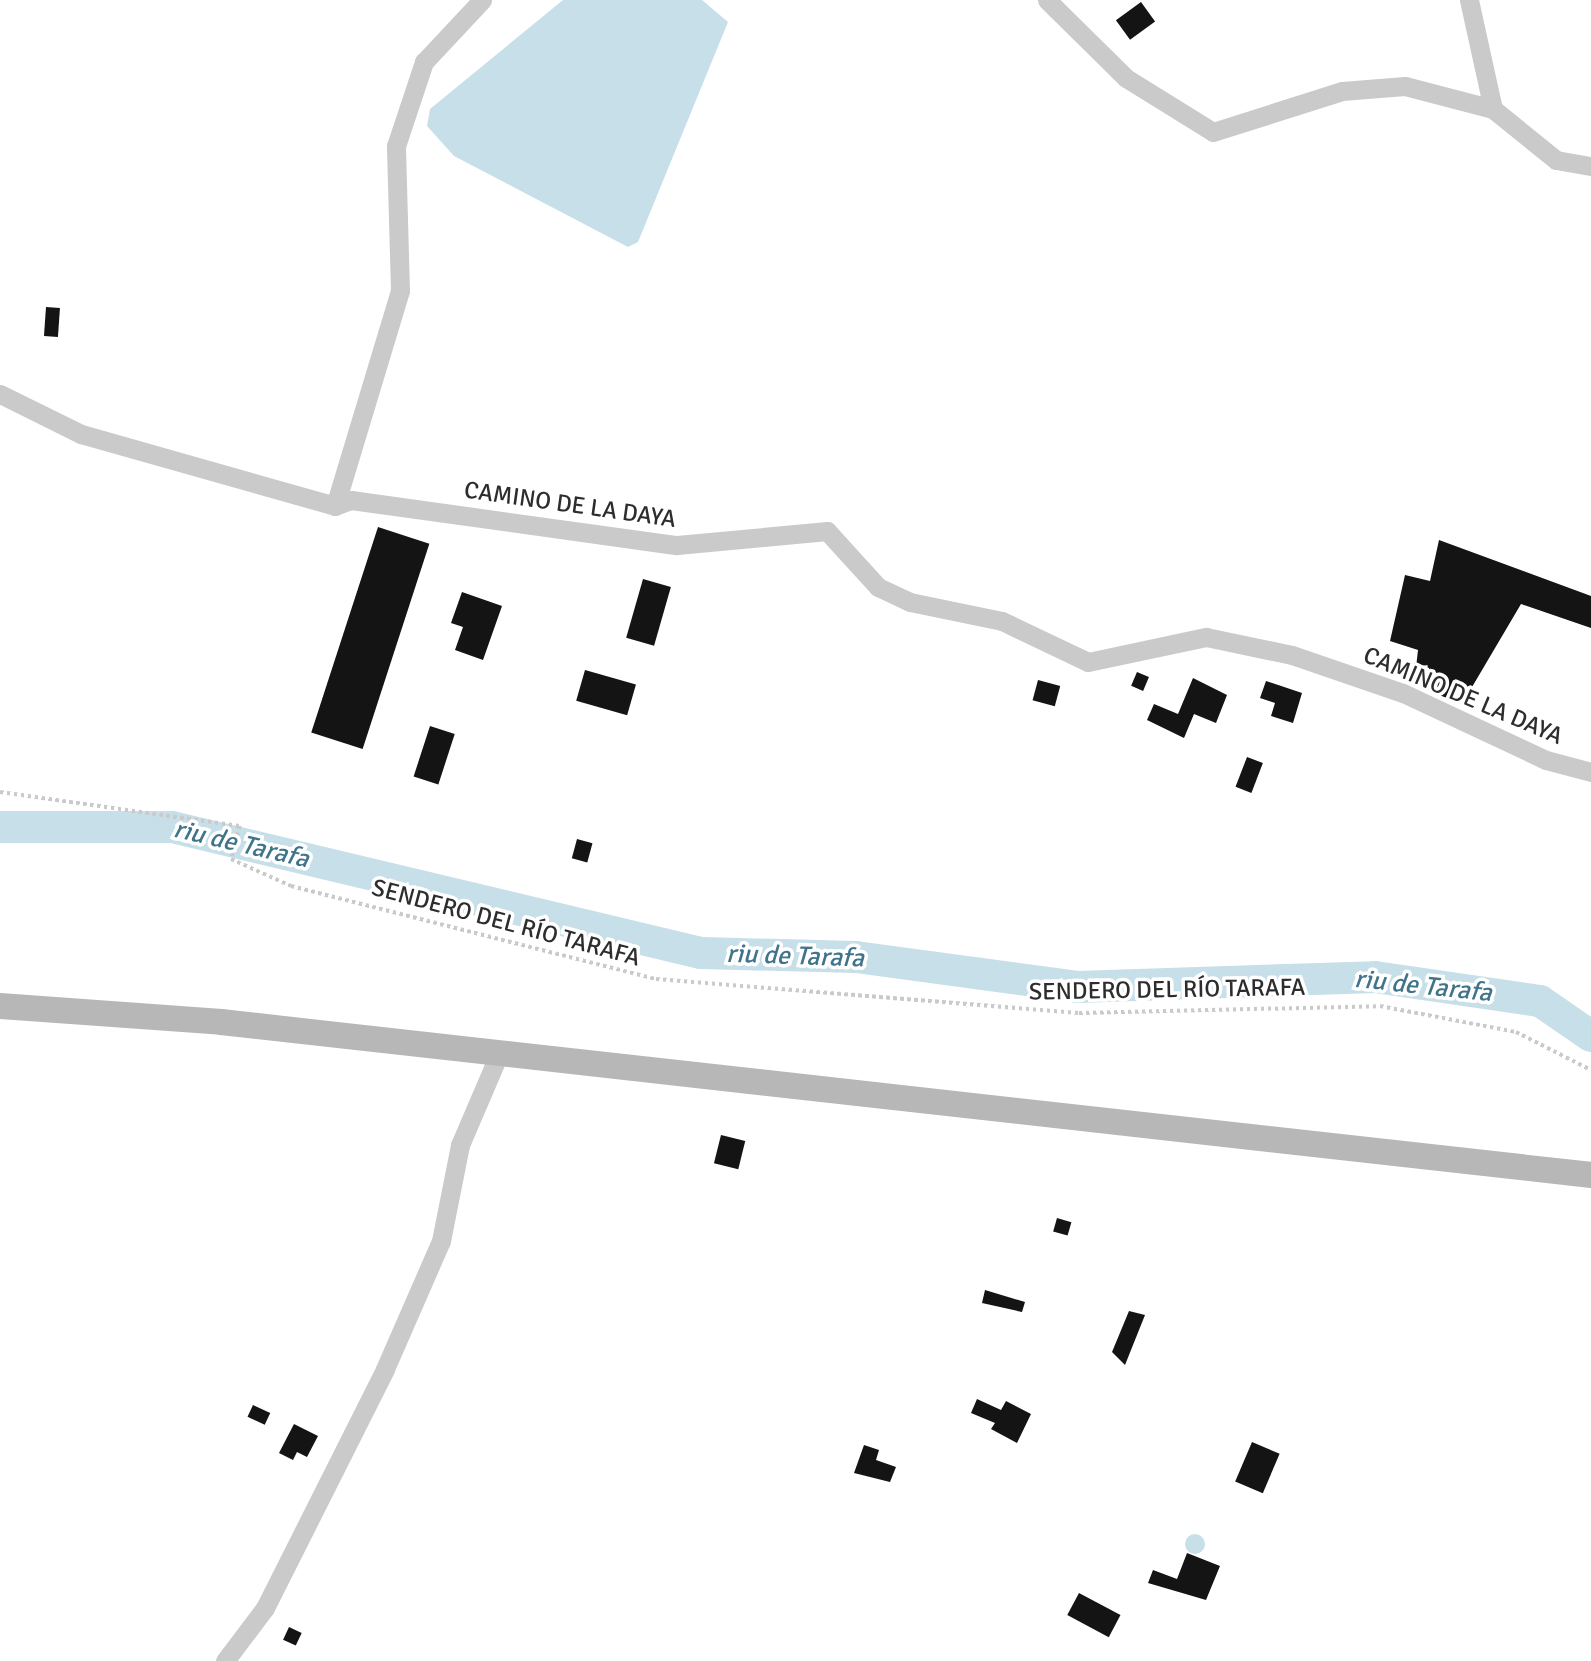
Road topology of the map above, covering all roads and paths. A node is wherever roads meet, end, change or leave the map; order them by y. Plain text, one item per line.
1 (482, 0) edge
2 (1047, 0) edge
3 (1469, 0) edge
4 (1493, 109) junction
5 (1591, 166) edge
6 (0, 394) edge
7 (335, 506) junction
8 (1591, 772) edge
9 (0, 792) edge
10 (0, 1006) edge
11 (499, 1055) junction
12 (1591, 1070) edge
13 (1591, 1175) edge
14 (225, 1661) edge

1 - 7 street
2 - 4 street
3 - 4 street
4 - 5 street
6 - 7 street, CAMINO DE LA DAYA
7 - 8 street, CAMINO DE LA DAYA
9 - 12 path, SENDERO DEL RÍO TARAFA
10 - 11 main road
11 - 13 main road
11 - 14 street

